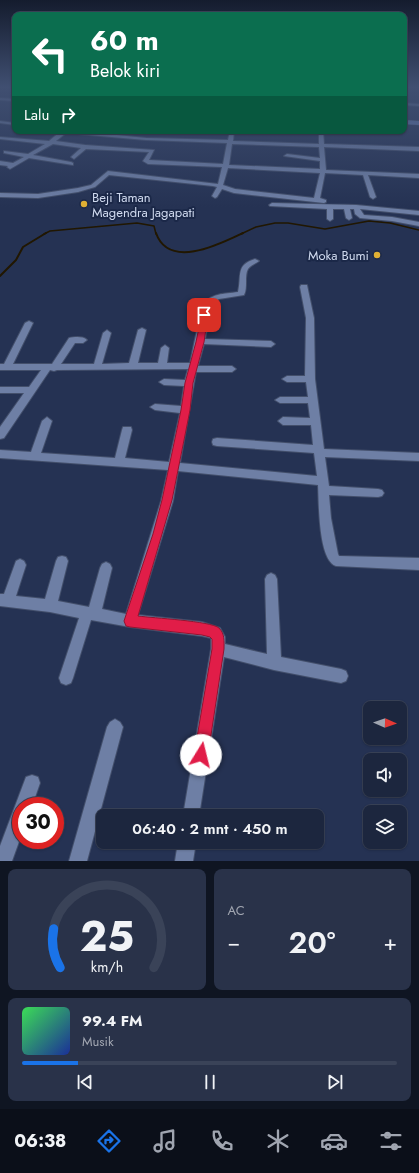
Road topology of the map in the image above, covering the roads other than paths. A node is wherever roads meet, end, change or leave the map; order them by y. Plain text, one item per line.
1 (61, 134) edge
2 (105, 134) edge
3 (232, 134) edge
4 (321, 134) edge
5 (0, 138) edge
6 (157, 139) junction
7 (351, 139) dead end
8 (51, 143) junction
9 (230, 145) junction
10 (321, 145) junction
11 (352, 146) junction
12 (85, 147) junction
13 (250, 149) dead end
14 (419, 149) edge
15 (149, 151) junction
16 (6, 152) dead end
17 (29, 156) junction
18 (287, 156) dead end
19 (74, 157) dead end
20 (322, 160) junction
21 (0, 163) edge
22 (71, 164) dead end
23 (227, 165) junction
24 (323, 170) junction
25 (365, 173) junction
26 (417, 176) edge
27 (419, 183) edge
28 (220, 186) junction
29 (0, 195) edge
30 (215, 196) dead end
31 (373, 197) dead end
32 (317, 200) junction
33 (355, 204) junction
34 (272, 205) dead end
35 (330, 207) junction
36 (347, 207) junction
37 (419, 213) edge
38 (349, 218) dead end
39 (330, 219) dead end
40 (419, 224) edge
41 (254, 261) dead end
42 (304, 287) dead end
43 (29, 323) dead end
44 (142, 330) dead end
45 (107, 333) dead end
46 (83, 340) dead end
47 (200, 342) junction
48 (271, 344) dead end
49 (165, 348) dead end
50 (4, 367) edge
51 (97, 367) junction
52 (133, 367) junction
53 (162, 367) junction
54 (51, 368) junction
55 (193, 368) junction
56 (232, 370) dead end
57 (287, 379) dead end
58 (310, 379) junction
59 (164, 382) dead end
60 (189, 383) junction
61 (0, 390) edge
62 (31, 390) junction
63 (280, 400) dead end
64 (312, 400) junction
65 (155, 407) dead end
66 (185, 410) junction
67 (47, 421) dead end
68 (283, 421) dead end
69 (314, 422) junction
70 (127, 430) dead end
71 (0, 435) edge
72 (217, 442) dead end
73 (319, 451) junction
74 (0, 454) edge
75 (34, 457) junction
76 (419, 457) edge
77 (119, 462) junction
78 (173, 466) junction
79 (323, 486) junction
80 (378, 494) dead end
81 (62, 561) dead end
82 (419, 564) edge
83 (20, 565) dead end
84 (106, 568) dead end
85 (271, 579) dead end
86 (4, 601) edge
87 (50, 606) junction
88 (91, 613) junction
89 (130, 621) junction
90 (218, 649) junction
91 (274, 663) junction
92 (341, 676) dead end
93 (66, 678) dead end
94 (115, 727) dead end
95 (32, 783) dead end
96 (27, 797) edge
97 (192, 809) edge
98 (12, 837) edge
99 (186, 849) edge
100 (3, 861) edge
101 (78, 861) edge
102 (184, 861) edge

1 - 8 street
2 - 6 street
3 - 9 street
4 - 10 street
5 - 8 street
6 - 9 street
6 - 15 street
7 - 11 street
8 - 12 street
8 - 17 street
9 - 10 street
9 - 13 street
9 - 23 street
10 - 11 street
10 - 20 street
11 - 14 street
12 - 15 street
12 - 19 street
15 - 23 street
16 - 17 street
17 - 21 street
17 - 22 street
18 - 20 street
20 - 24 street
23 - 24 street
23 - 28 street
24 - 25 street
24 - 32 street
25 - 26 street
25 - 31 street
26 - 27 street
28 - 29 street
28 - 30 street
28 - 32 street
32 - 33 street
33 - 36 street
33 - 37 street
33 - 40 street
34 - 35 street
35 - 36 street
35 - 39 street
36 - 38 street
41 - 47 street
42 - 58 street
43 - 50 street
44 - 52 street
45 - 51 street
46 - 54 street
47 - 48 street
47 - 55 street
49 - 53 street
50 - 54 street
51 - 52 street
51 - 54 street
52 - 53 street
53 - 55 street
54 - 62 street
55 - 56 street
55 - 60 street
57 - 58 street
58 - 64 street
59 - 60 street
60 - 66 street
61 - 62 street
62 - 71 street
63 - 64 street
64 - 69 street
65 - 66 street
66 - 78 street
67 - 75 street
68 - 69 street
69 - 73 street
70 - 77 street
72 - 73 street
73 - 76 street
73 - 79 street
74 - 75 street
75 - 77 street
77 - 78 street
78 - 79 street
78 - 89 street
79 - 80 street
79 - 82 street
81 - 87 street
83 - 86 street
84 - 88 street
85 - 91 street
86 - 87 street
87 - 88 street
88 - 89 street
88 - 93 street
89 - 90 street
90 - 91 street
90 - 97 street
91 - 92 street
94 - 101 street
95 - 96 street
98 - 100 street
99 - 102 street

